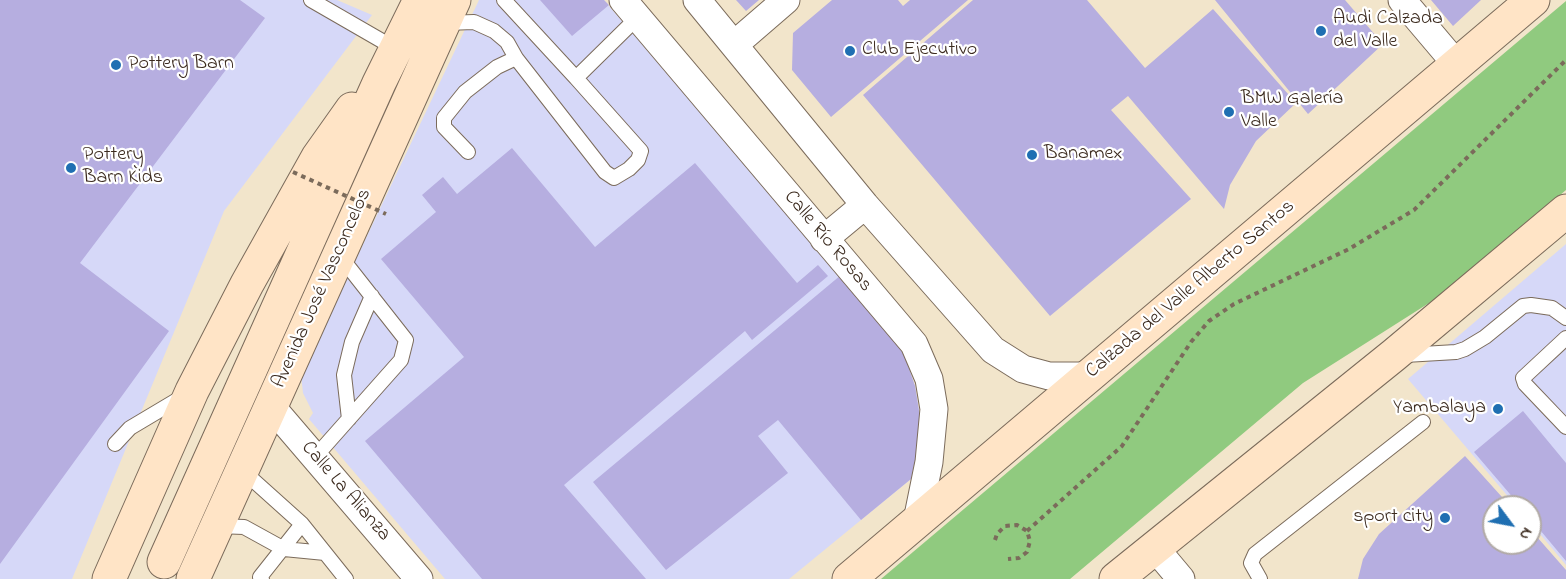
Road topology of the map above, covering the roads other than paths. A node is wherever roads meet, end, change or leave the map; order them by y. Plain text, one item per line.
1 (311, 0) edge
2 (420, 0) edge
3 (504, 0) edge
4 (698, 0) edge
5 (786, 0) edge
6 (1402, 0) edge
7 (1532, 0) edge
8 (631, 9) edge
9 (448, 12) edge
10 (735, 44) junction
11 (396, 49) junction
12 (516, 58) junction
13 (1456, 65) junction
14 (576, 78) junction
15 (379, 83) junction
16 (468, 152) dead end
17 (865, 205) junction
18 (1566, 211) edge
19 (824, 239) junction
20 (339, 255) junction
21 (372, 296) junction
22 (1566, 318) edge
23 (1566, 338) edge
24 (1394, 356) junction
25 (1089, 376) junction
26 (192, 391) junction
27 (270, 405) junction
28 (349, 419) junction
29 (1424, 422) dead end
30 (1566, 427) edge
31 (115, 444) dead end
32 (315, 457) junction
33 (241, 469) junction
34 (917, 521) junction
35 (302, 524) junction
36 (215, 525) junction
37 (1155, 548) junction
38 (284, 549) junction
39 (325, 553) junction
40 (164, 562) dead end
41 (260, 578) edge
42 (109, 579) edge
43 (193, 579) edge
44 (346, 579) edge
45 (420, 579) edge
46 (849, 579) edge
47 (1116, 579) edge
48 (1181, 579) edge
49 (1260, 579) edge

1 - 11 lane
2 - 11 main road, Avenida José Vasconcelos
3 - 14 lane
4 - 10 street
5 - 10 street
6 - 13 street
7 - 13 main road, Calzada del Valle Alberto Santos
8 - 14 lane
8 - 19 street, Calle Río Rosas
9 - 12 lane
9 - 20 main road, Avenida José Vasconcelos
10 - 17 street
11 - 15 main road, Avenida José Vasconcelos
12 - 14 lane
12 - 16 lane
13 - 25 main road, Calzada del Valle Alberto Santos
15 - 26 main road
15 - 40 main road, Avenida José Vasconcelos
17 - 19 street
17 - 25 street
18 - 24 main road
19 - 34 street, Calle Río Rosas
20 - 21 lane
20 - 27 main road, Avenida José Vasconcelos
21 - 28 lane
21 - 28 lane
22 - 24 lane
23 - 30 lane
24 - 37 main road
25 - 34 main road, Calzada del Valle Alberto Santos
26 - 31 lane
26 - 42 main road
27 - 32 street, Calle La Alianza
27 - 33 main road, Avenida José Vasconcelos
28 - 32 lane
29 - 49 lane
32 - 45 street, Calle La Alianza
33 - 35 lane
33 - 36 main road, Avenida José Vasconcelos
34 - 46 main road, Calzada del Valle Alberto Santos
35 - 38 lane
35 - 39 lane
36 - 38 lane
36 - 43 main road, Avenida José Vasconcelos
37 - 47 main road
37 - 48 street
38 - 39 lane
38 - 41 lane
39 - 44 lane

